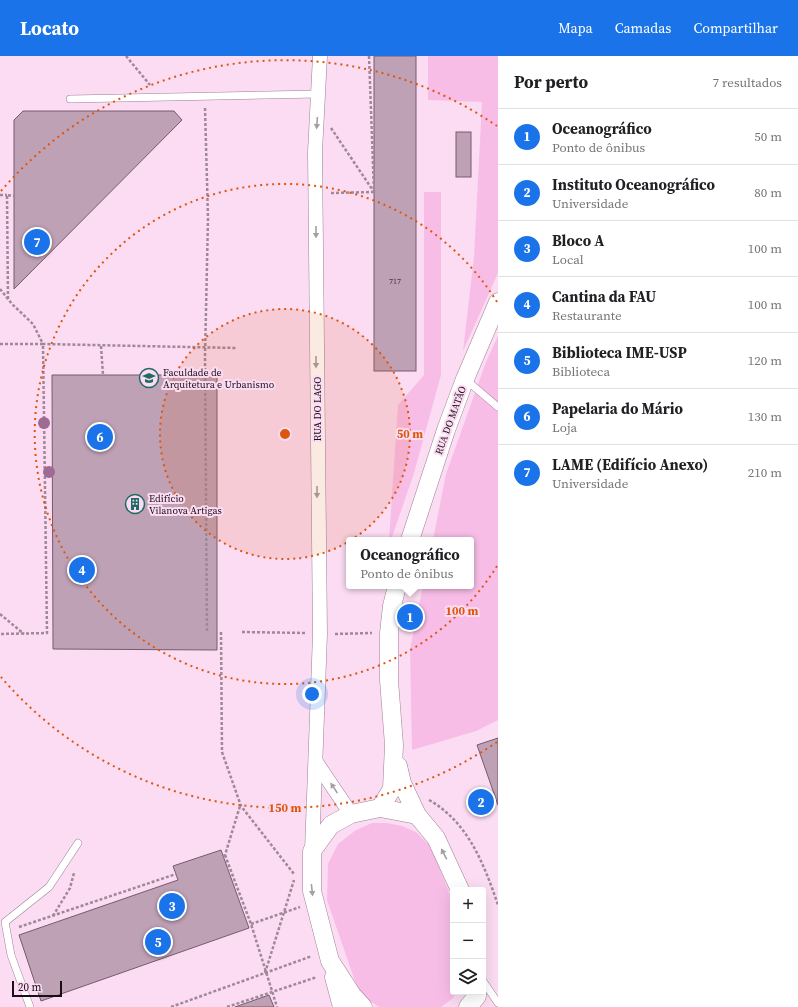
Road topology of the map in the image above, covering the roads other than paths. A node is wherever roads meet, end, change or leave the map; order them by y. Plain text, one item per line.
1 (320, 56) edge
2 (70, 99) dead end
3 (318, 100) junction
4 (498, 302) edge
5 (465, 379) junction
6 (498, 407) edge
7 (411, 537) edge
8 (396, 589) edge
9 (394, 745) junction
10 (316, 762) junction
11 (380, 808) junction
12 (351, 814) junction
13 (416, 815) junction
14 (78, 843) dead end
15 (312, 851) junction
16 (459, 887) edge
17 (330, 961) junction
18 (486, 985) edge
19 (477, 995) edge
20 (498, 1003) edge
21 (30, 1007) edge
22 (342, 1007) edge
23 (363, 1007) edge
24 (468, 1007) edge

1 - 3 street, RUA DO LAGO
2 - 3 lane
3 -> 10 street, RUA DO LAGO
4 - 5 street, RUA DO MATÃO
5 - 6 lane
5 - 7 street, RUA DO MATÃO
8 - 9 street
9 - 11 street
9 - 13 street
12 -> 10 street
10 - 15 street, RUA DO LAGO
11 - 12 street
11 - 13 street
12 - 15 street
16 -> 13 street
14 - 21 lane
15 -> 17 street
17 - 22 street
17 - 23 street
18 - 20 lane
19 - 24 street

